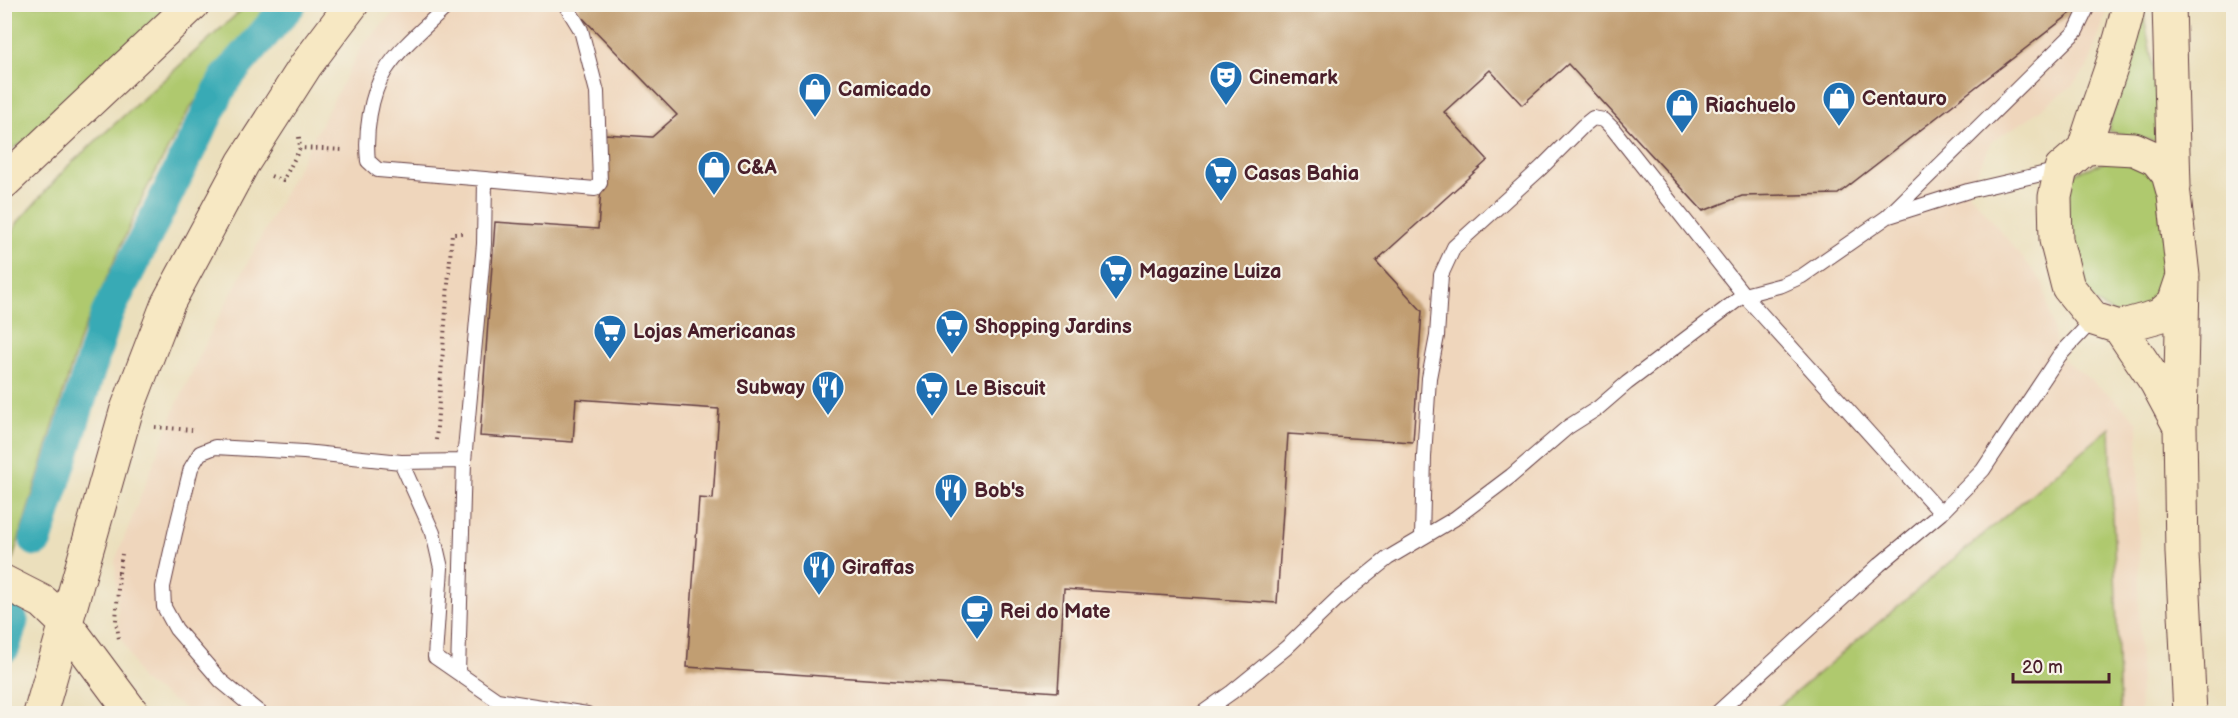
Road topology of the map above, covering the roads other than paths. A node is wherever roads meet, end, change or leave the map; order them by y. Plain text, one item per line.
1 (194, 4) edge
2 (352, 4) edge
3 (449, 4) edge
4 (565, 4) edge
5 (2088, 4) edge
6 (2128, 4) edge
7 (2169, 4) edge
8 (2072, 159) junction
9 (485, 179) junction
10 (4, 182) edge
11 (2174, 195) junction
12 (1887, 217) junction
13 (2183, 276) junction
14 (1744, 295) junction
15 (2107, 323) junction
16 (2180, 426) junction
17 (464, 461) junction
18 (401, 462) junction
19 (1941, 513) junction
20 (1422, 537) junction
21 (4, 582) edge
22 (66, 624) junction
23 (458, 673) junction
24 (40, 714) edge
25 (133, 714) edge
26 (261, 714) edge
27 (587, 714) edge
28 (1202, 714) edge
29 (1716, 714) edge
30 (2190, 714) edge

1 - 10 street
2 - 22 street
3 - 9 lane
4 - 9 lane
5 - 12 lane
6 - 8 street
7 - 11 street
8 - 11 street
8 - 12 lane
8 - 15 street
9 - 17 lane
11 - 13 street
12 - 14 lane
13 - 15 street
13 - 16 street
14 - 19 lane
14 - 20 lane
14 - 20 lane
15 - 16 street
15 - 19 lane
16 - 30 street
17 - 18 lane
17 - 23 lane
18 - 23 lane
18 - 26 lane
19 - 29 lane
20 - 28 lane
21 - 22 street
22 - 24 street
22 - 25 street
23 - 27 lane

